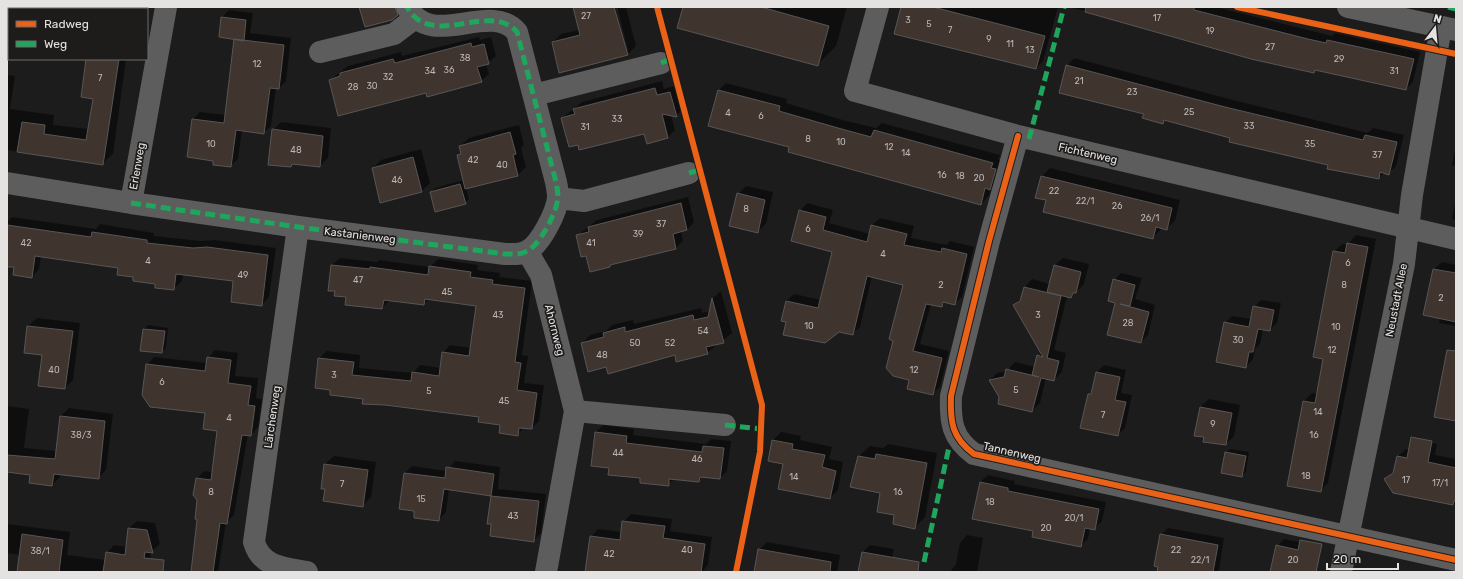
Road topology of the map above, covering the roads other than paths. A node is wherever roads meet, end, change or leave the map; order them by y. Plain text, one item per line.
1 (166, 7) edge
2 (878, 7) edge
3 (1348, 7) edge
4 (411, 13) edge
5 (1449, 29) edge
6 (320, 52) dead end
7 (661, 63) dead end
8 (534, 95) junction
9 (1018, 136) junction
10 (689, 173) dead end
11 (7, 183) edge
12 (558, 198) junction
13 (131, 203) junction
14 (298, 227) junction
15 (1408, 228) junction
16 (1456, 239) edge
17 (527, 252) junction
18 (575, 411) junction
19 (725, 425) dead end
20 (1348, 536) junction
21 (1456, 560) edge
22 (307, 572) edge
23 (546, 572) edge
24 (1341, 572) edge

1 - 13 street, Erlenweg
2 - 9 street, Fichtenweg
3 - 5 street
4 - 6 street
4 - 8 street
5 - 15 street, Neustadt Allee
7 - 8 street
8 - 12 street
9 - 15 street, Fichtenweg
9 - 20 street, Tannenweg
10 - 12 street
11 - 13 street, Erlenweg
12 - 17 street
13 - 14 street, Kastanienweg
14 - 17 street, Kastanienweg
14 - 22 street, Lärchenweg
15 - 16 street, Fichtenweg
15 - 20 street, Neustadt Allee
17 - 18 street, Ahornweg
18 - 19 street
18 - 23 street, Ahornweg
20 - 21 street, Tannenweg
20 - 24 street, Neustadt Allee

